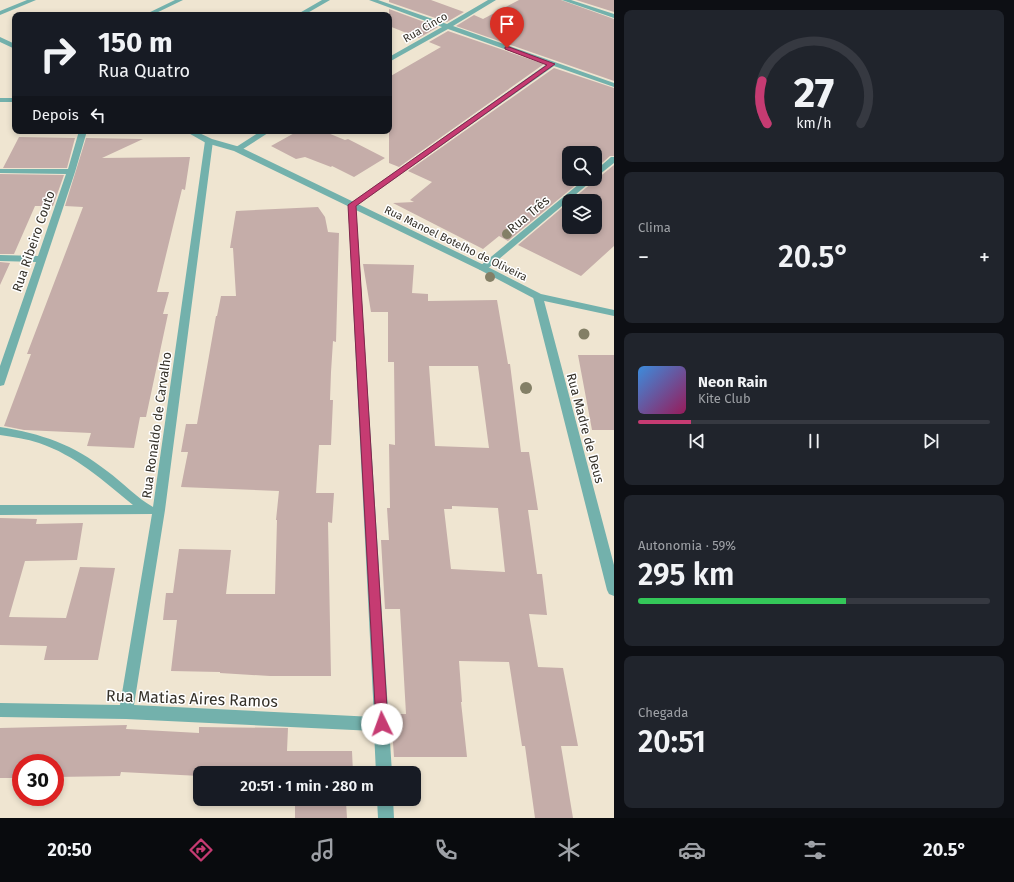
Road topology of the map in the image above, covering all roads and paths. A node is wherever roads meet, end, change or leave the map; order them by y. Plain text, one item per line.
1 (33, 0) edge
2 (180, 0) edge
3 (327, 0) edge
4 (372, 0) edge
5 (493, 0) edge
6 (565, 0) edge
7 (154, 12) edge
8 (305, 12) edge
9 (0, 13) edge
10 (614, 16) edge
11 (448, 26) junction
12 (0, 39) edge
13 (12, 45) edge
14 (392, 58) edge
15 (552, 64) junction
16 (614, 85) edge
17 (0, 100) edge
18 (12, 100) edge
19 (82, 134) edge
20 (196, 134) edge
21 (262, 134) edge
22 (209, 140) junction
23 (237, 148) junction
24 (614, 159) edge
25 (602, 169) edge
26 (0, 171) edge
27 (71, 172) junction
28 (582, 186) edge
29 (352, 205) junction
30 (0, 258) edge
31 (40, 258) junction
32 (483, 268) junction
33 (538, 297) junction
34 (614, 313) edge
35 (2, 367) edge
36 (0, 382) edge
37 (0, 431) edge
38 (0, 510) edge
39 (153, 510) junction
40 (614, 590) edge
41 (0, 710) edge
42 (126, 712) junction
43 (382, 724) junction
44 (384, 766) edge
45 (385, 806) edge
46 (386, 818) edge

1 - 9 street
2 - 7 street
3 - 8 street
4 - 11 street
5 - 11 street, Rua Cinco
6 - 10 street
11 - 14 street, Rua Cinco
11 - 15 street
12 - 13 street
15 - 16 street
15 - 29 street
17 - 18 street
19 - 27 street, Rua Ribeiro Couto
20 - 22 street, Rua Manoel Botelho de Oliveira
21 - 23 street
22 - 23 street, Rua Manoel Botelho de Oliveira
22 - 39 street, Rua Ronaldo de Carvalho
23 - 29 street, Rua Manoel Botelho de Oliveira
24 - 25 street
26 - 27 street
27 - 31 street, Rua Ribeiro Couto
28 - 32 street, Rua Três
29 - 32 street, Rua Manoel Botelho de Oliveira
29 - 43 street
30 - 31 street
31 - 35 street, Rua Ribeiro Couto
32 - 33 street, Rua Manoel Botelho de Oliveira
33 - 34 street, Rua Manoel Botelho de Oliveira
33 - 40 street, Rua Madre de Deus
35 - 36 street, Rua Ribeiro Couto
37 - 39 street
38 - 39 street
39 - 42 street, Rua Ronaldo de Carvalho
41 - 42 street, Rua Matias Aires Ramos
42 - 43 street, Rua Matias Aires Ramos
43 - 44 street
45 - 46 street

